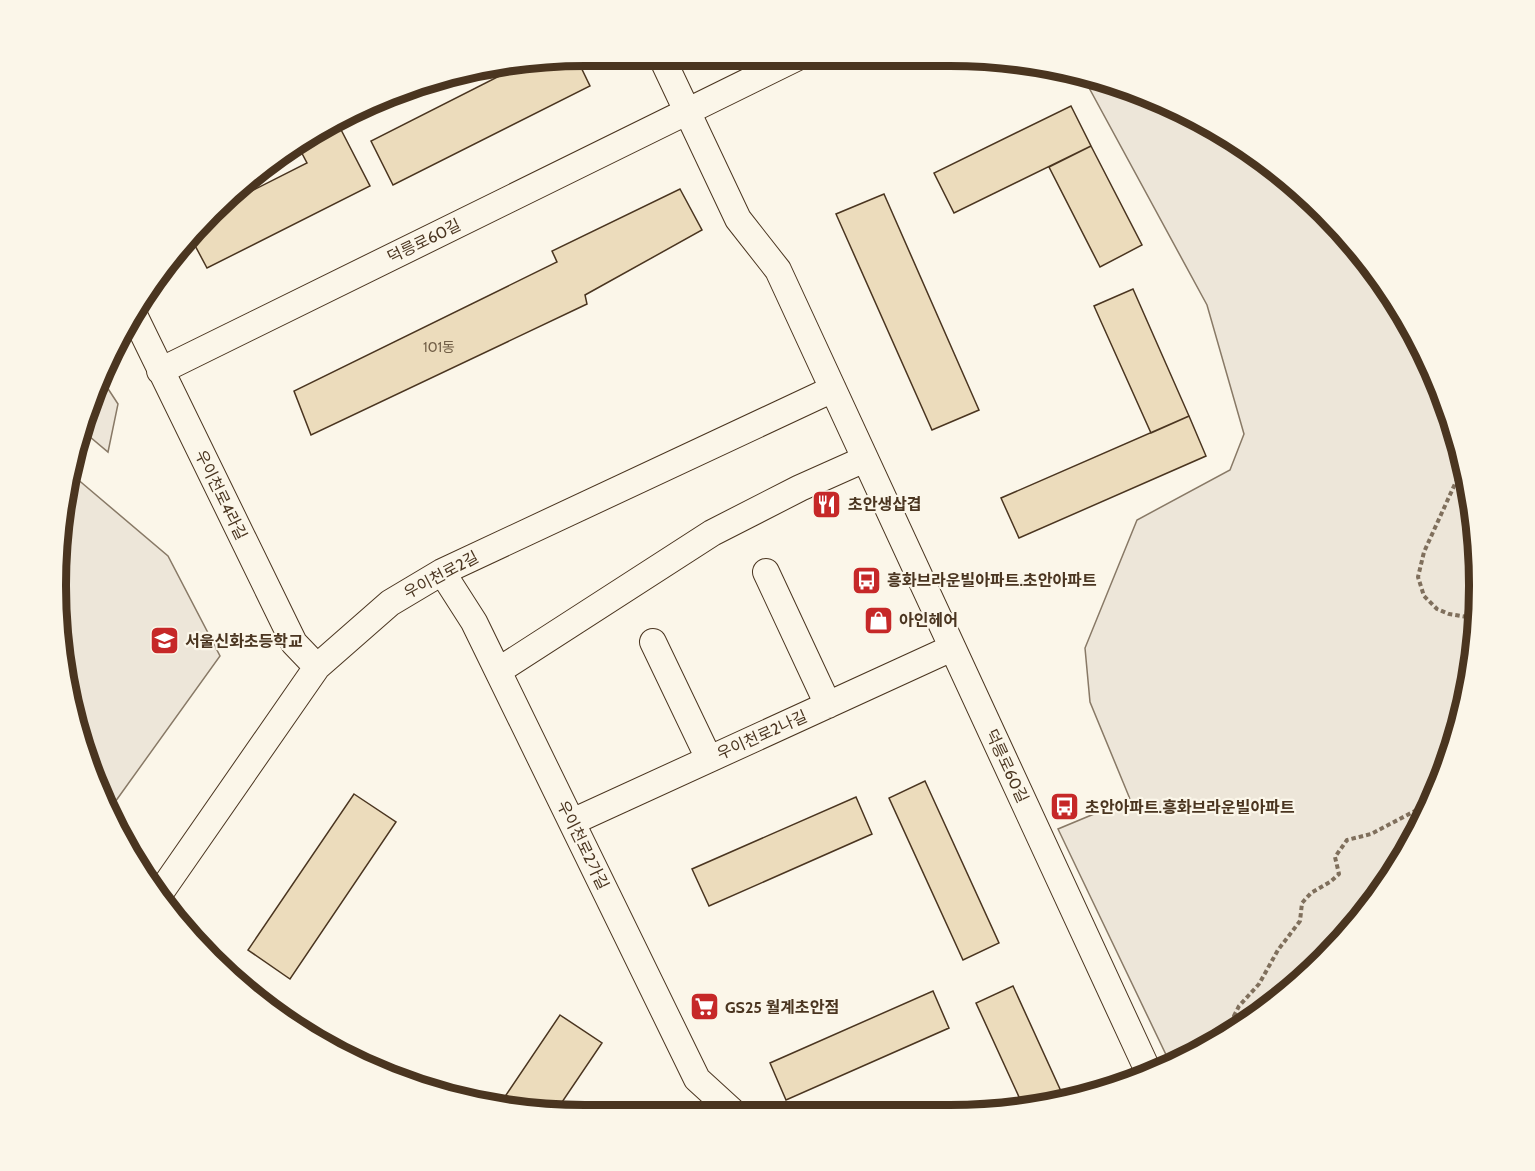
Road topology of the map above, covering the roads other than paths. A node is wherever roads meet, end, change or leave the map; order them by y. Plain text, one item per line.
1 (666, 66) edge
2 (780, 66) edge
3 (688, 111) junction
4 (138, 323) edge
5 (160, 370) junction
6 (833, 389) junction
7 (865, 459) junction
8 (442, 572) junction
9 (766, 572) dead end
10 (653, 642) dead end
11 (952, 648) junction
12 (317, 667) junction
13 (498, 671) junction
14 (828, 705) junction
15 (710, 759) junction
16 (572, 822) junction
17 (164, 888) edge
18 (1146, 1066) edge
19 (725, 1105) edge

1 - 3 street, 덕릉로60길
2 - 3 street
3 - 5 street, 덕릉로60길
3 - 6 street, 덕릉로60길
4 - 5 street, 우이천로4라길
5 - 12 street, 우이천로4라길
6 - 7 street, 덕릉로60길
6 - 8 street, 우이천로2길
7 - 11 street, 덕릉로60길
7 - 13 street
8 - 12 street, 우이천로2길
8 - 13 street, 우이천로2가길
9 - 14 street
10 - 15 street
11 - 14 street, 우이천로2나길
11 - 18 street, 덕릉로60길
12 - 17 street, 우이천로2길
13 - 16 street, 우이천로2가길
14 - 15 street, 우이천로2나길
15 - 16 street, 우이천로2나길
16 - 19 street, 우이천로2가길

